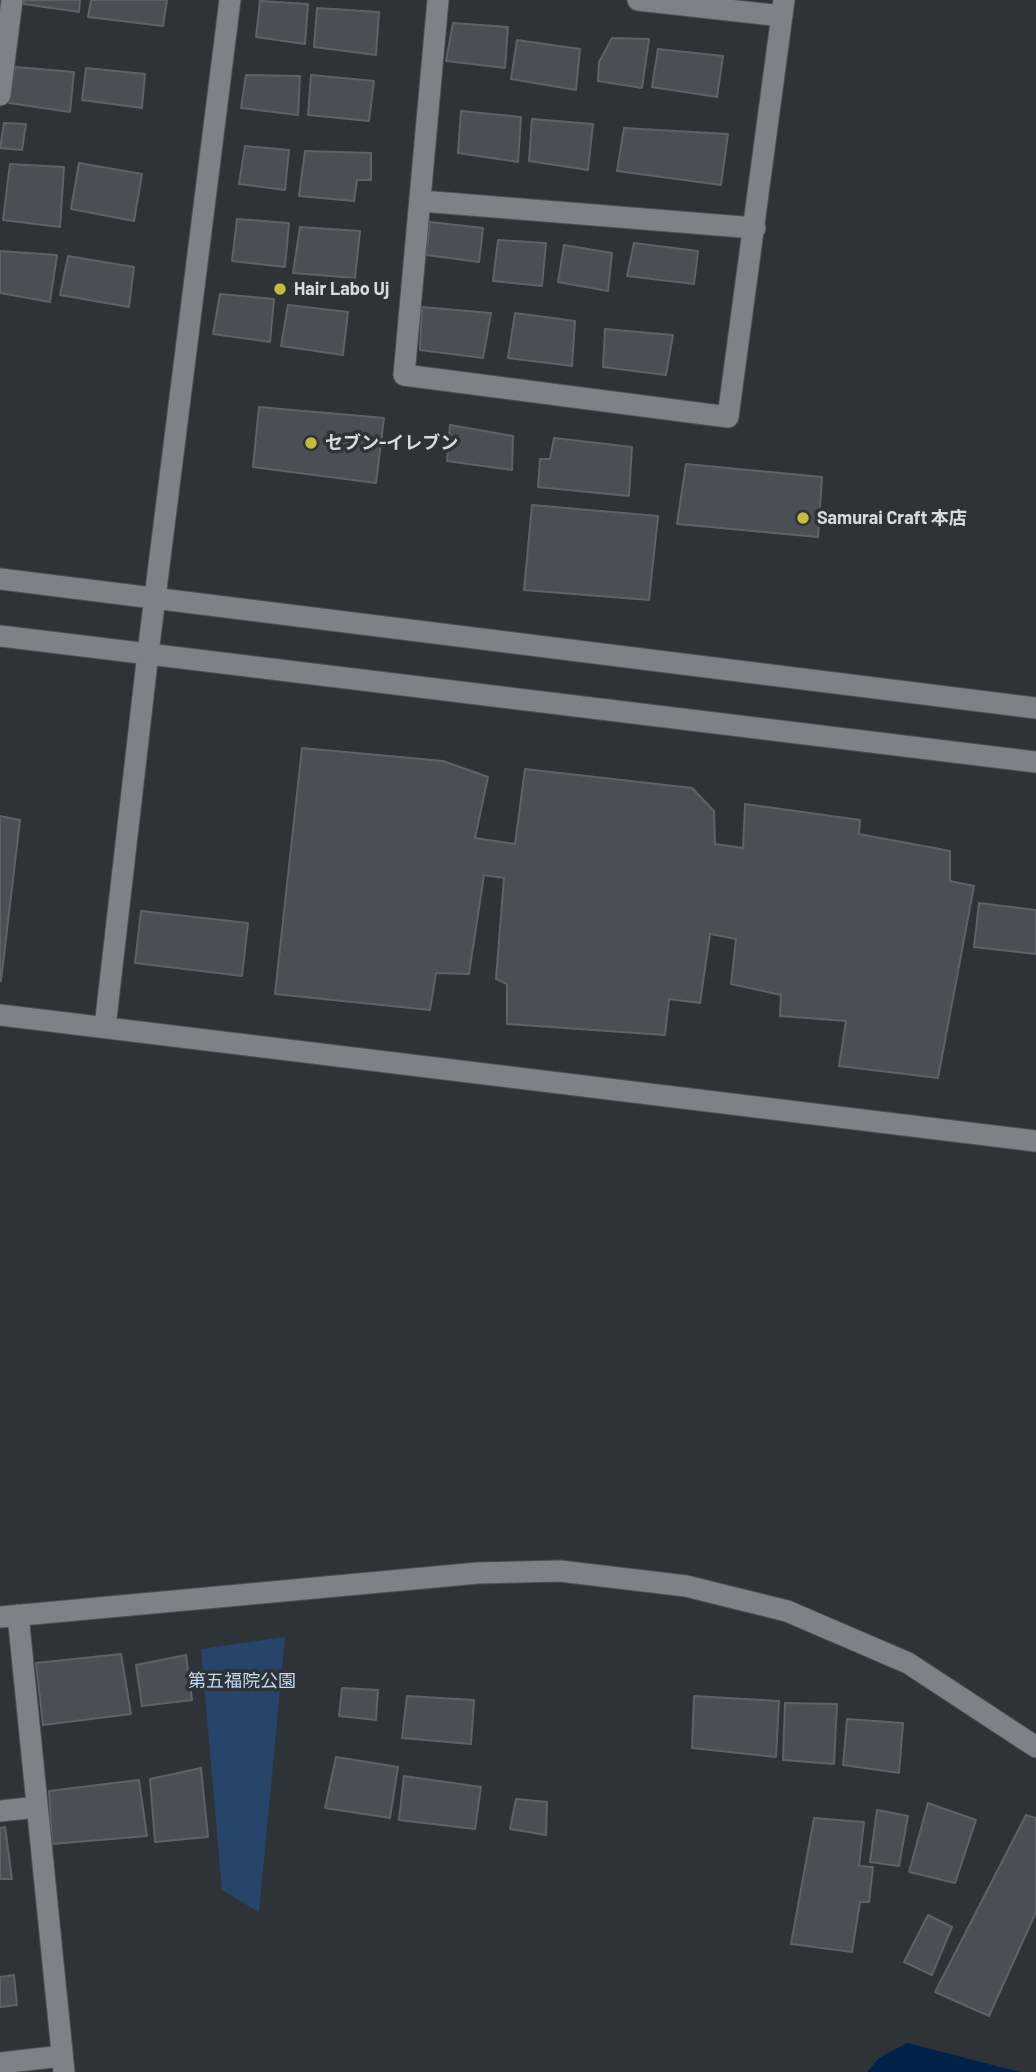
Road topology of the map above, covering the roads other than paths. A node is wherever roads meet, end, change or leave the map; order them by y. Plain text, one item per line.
1 (12, 0) edge
2 (230, 0) edge
3 (439, 0) edge
4 (638, 0) edge
5 (783, 8) edge
6 (0, 94) edge
7 (421, 201) junction
8 (755, 228) junction
9 (0, 579) edge
10 (155, 598) junction
11 (0, 636) edge
12 (148, 653) junction
13 (1036, 708) edge
14 (1036, 762) edge
15 (0, 1015) edge
16 (105, 1027) junction
17 (1036, 1141) edge
18 (9, 1616) edge
19 (1036, 1747) edge
20 (37, 1807) junction
21 (0, 1811) edge
22 (0, 2063) edge
23 (63, 2064) edge

1 - 6 street
2 - 10 street
3 - 7 street
4 - 5 street
5 - 8 street
7 - 8 street
7 - 8 street
9 - 10 street
10 - 12 street
10 - 13 street
11 - 12 street
12 - 14 street
12 - 16 street
15 - 16 street
16 - 17 street
18 - 19 street
18 - 20 street
20 - 21 street
20 - 23 street
22 - 23 street

